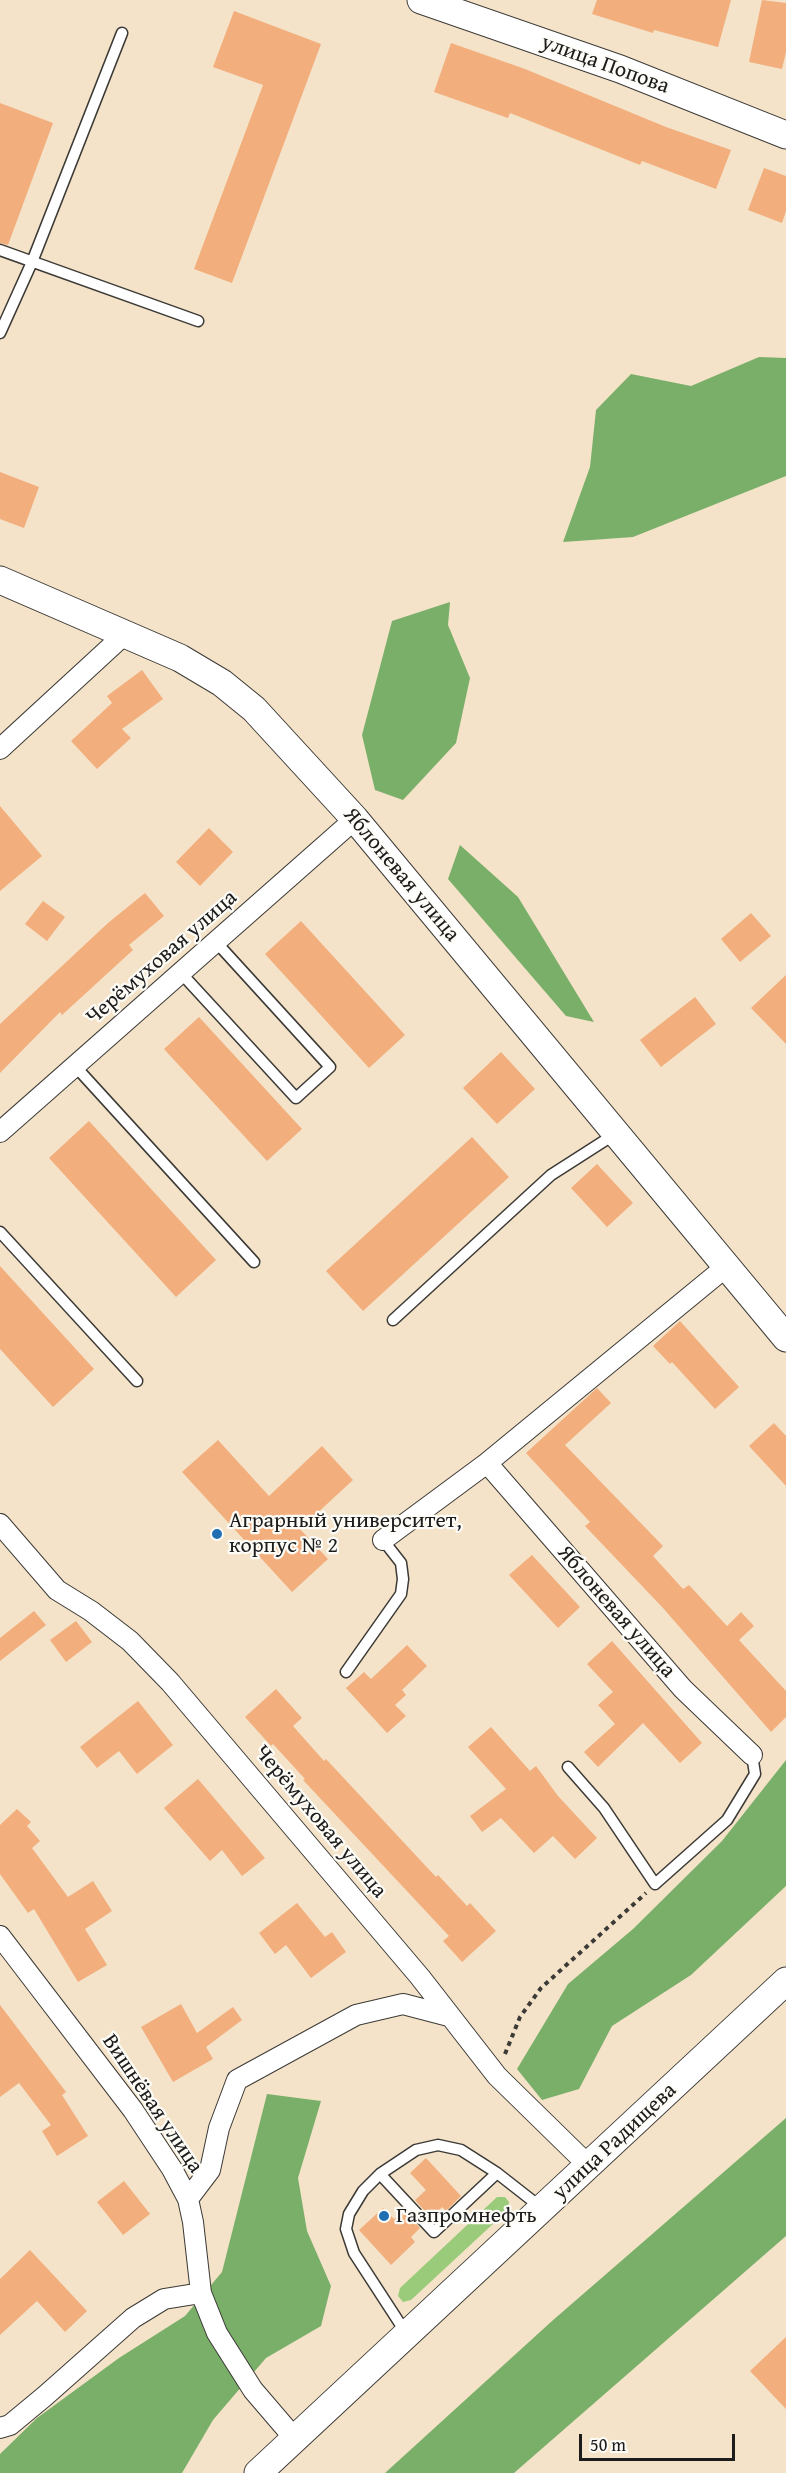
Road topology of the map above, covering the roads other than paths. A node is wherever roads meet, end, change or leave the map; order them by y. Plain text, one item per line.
1 (421, 0) edge
2 (122, 33) dead end
3 (786, 135) edge
4 (0, 250) edge
5 (32, 262) junction
6 (198, 321) dead end
7 (0, 333) edge
8 (0, 580) edge
9 (126, 633) junction
10 (0, 749) edge
11 (355, 819) junction
12 (216, 942) junction
13 (181, 973) junction
14 (75, 1066) junction
15 (0, 1132) edge
16 (616, 1133) junction
17 (0, 1232) edge
18 (254, 1262) dead end
19 (727, 1266) junction
20 (393, 1320) dead end
21 (786, 1338) edge
22 (137, 1381) dead end
23 (487, 1463) junction
24 (0, 1524) edge
25 (383, 1540) joint
26 (346, 1672) dead end
27 (752, 1755) joint
28 (568, 1767) dead end
29 (0, 1936) edge
30 (786, 1981) edge
31 (449, 2016) junction
32 (589, 2166) junction
33 (497, 2173) junction
34 (380, 2174) junction
35 (188, 2199) junction
36 (543, 2209) junction
37 (201, 2293) junction
38 (407, 2335) junction
39 (0, 2428) edge
40 (295, 2439) junction
41 (258, 2473) edge

1 - 3 street, улица Попова
2 - 5 lane
4 - 5 lane
5 - 6 lane
5 - 7 lane
8 - 9 street, Яблоневая улица
9 - 10 street
9 - 11 street, Яблоневая улица
11 - 12 street, Черёмуховая улица
11 - 16 street, Яблоневая улица
12 - 13 street, Черёмуховая улица
12 - 13 lane
13 - 14 street, Черёмуховая улица
14 - 15 street, Черёмуховая улица
14 - 18 lane
16 - 19 street, Яблоневая улица
16 - 20 lane
17 - 22 lane
19 - 21 street, Яблоневая улица
19 - 23 street
23 - 25 street
23 - 27 street, Яблоневая улица
24 - 31 street, Черёмуховая улица
25 - 26 lane
27 - 28 lane
29 - 35 street, Вишнёвая улица
30 - 32 street, улица Радищева
31 - 32 street, Черёмуховая улица
31 - 35 street
32 - 36 street, улица Радищева
33 - 34 lane
33 - 34 lane
33 - 36 lane
34 - 38 lane
35 - 37 street, Вишнёвая улица
36 - 38 street, улица Радищева
37 - 39 street
37 - 40 street, Вишнёвая улица
38 - 40 street, улица Радищева
40 - 41 street, улица Радищева

